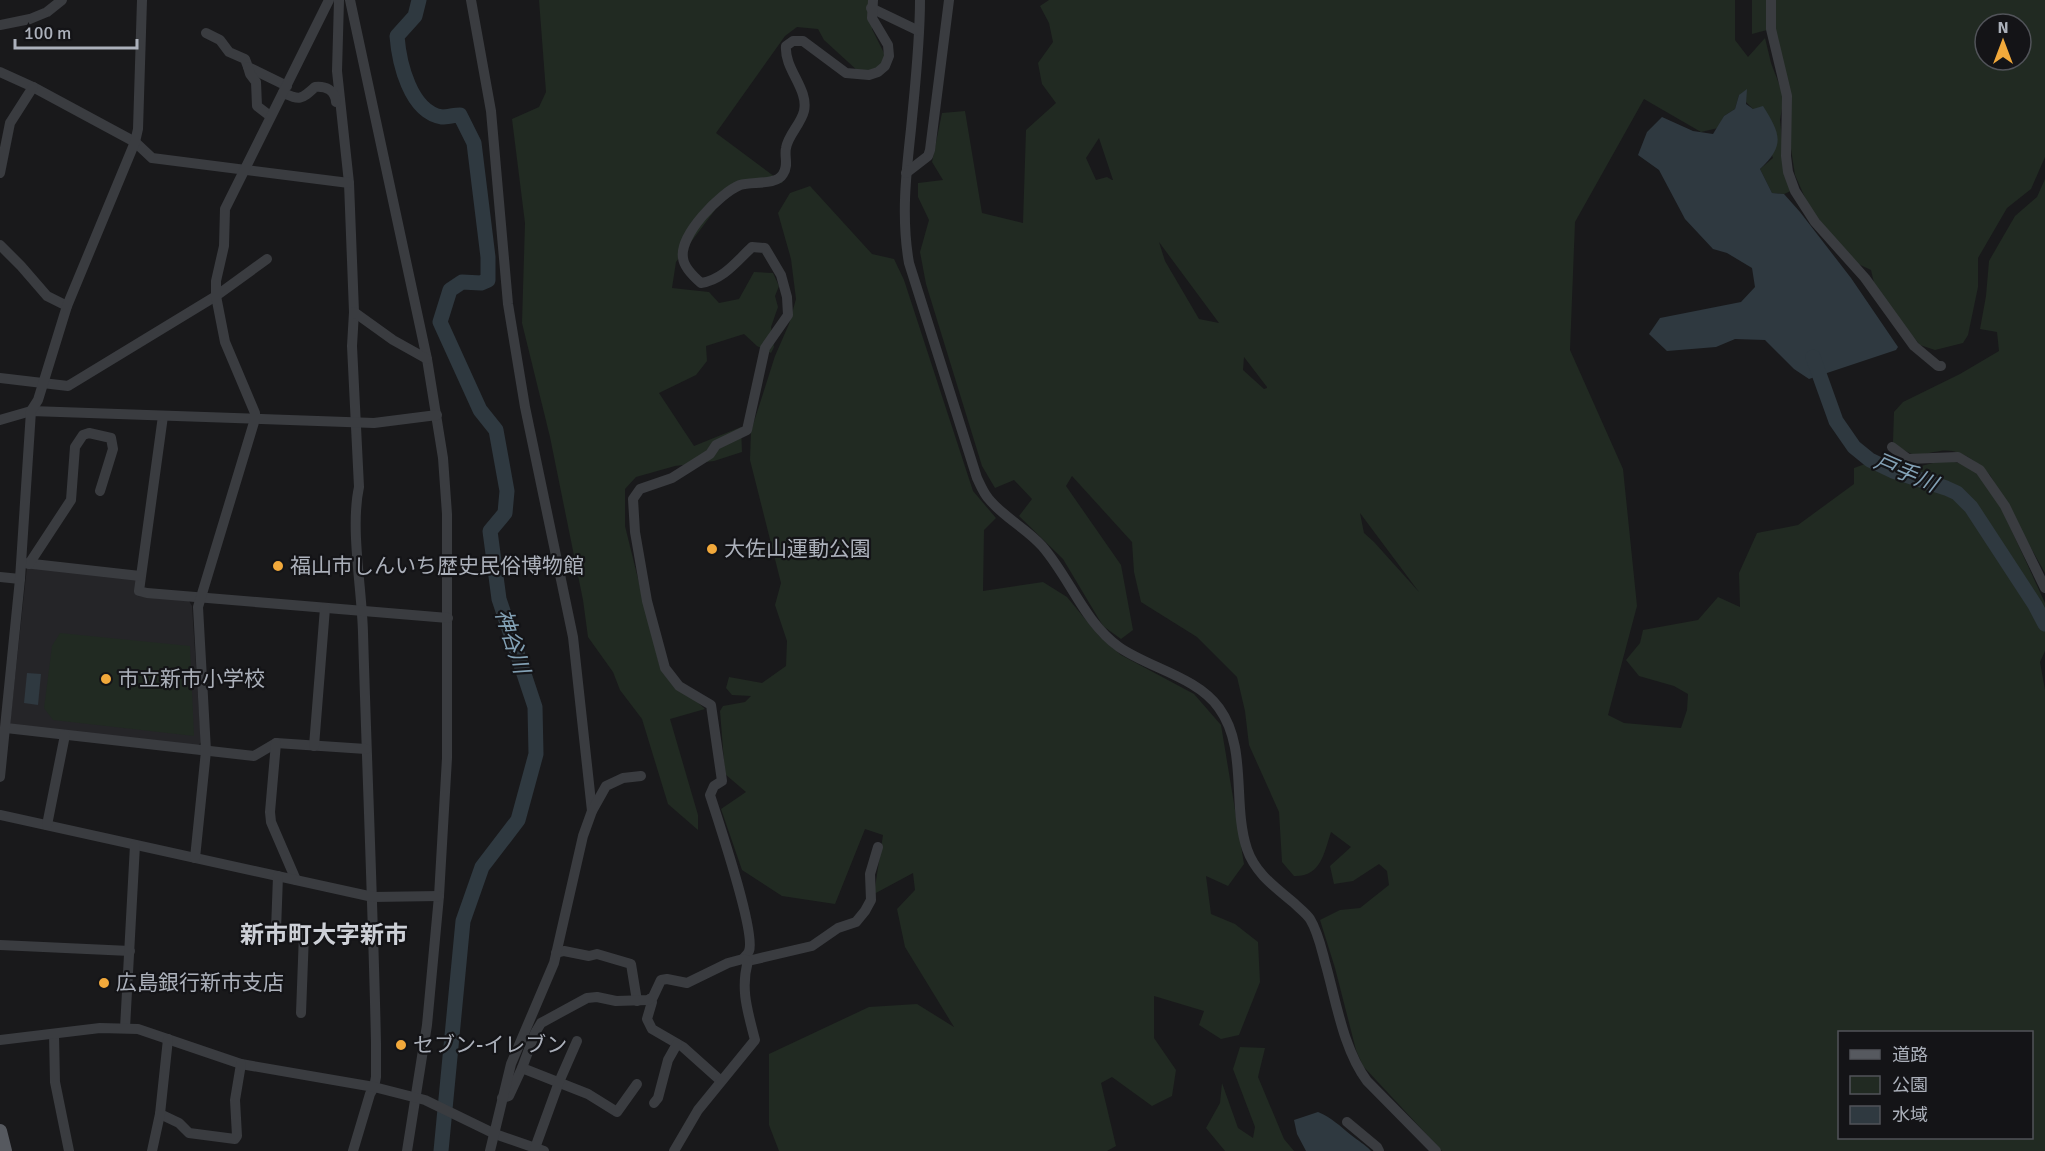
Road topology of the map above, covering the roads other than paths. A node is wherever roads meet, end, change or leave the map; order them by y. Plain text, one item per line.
1 (62, 0) edge
2 (142, 0) edge
3 (328, 0) edge
4 (339, 0) edge
5 (350, 0) edge
6 (471, 0) edge
7 (920, 0) edge
8 (949, 0) edge
9 (1771, 0) edge
10 (872, 4) edge
11 (0, 25) edge
12 (919, 31) junction
13 (206, 33) dead end
14 (248, 66) junction
15 (0, 72) edge
16 (33, 87) junction
17 (285, 90) junction
18 (341, 109) junction
19 (270, 116) junction
20 (135, 142) junction
21 (246, 171) junction
22 (906, 173) junction
23 (0, 174) edge
24 (349, 183) junction
25 (0, 246) edge
26 (267, 259) dead end
27 (216, 296) junction
28 (67, 306) junction
29 (354, 312) junction
30 (427, 359) junction
31 (1941, 366) dead end
32 (0, 378) edge
33 (42, 384) junction
34 (31, 411) junction
35 (437, 415) junction
36 (163, 416) junction
37 (255, 419) junction
38 (0, 420) edge
39 (357, 423) junction
40 (1892, 447) dead end
41 (100, 491) dead end
42 (25, 564) junction
43 (140, 576) junction
44 (0, 577) edge
45 (20, 579) junction
46 (2045, 588) edge
47 (200, 598) junction
48 (325, 608) junction
49 (363, 611) junction
50 (448, 618) junction
51 (6, 728) junction
52 (65, 735) junction
53 (276, 743) junction
54 (314, 746) junction
55 (366, 749) junction
56 (206, 751) junction
57 (641, 776) dead end
58 (0, 777) edge
59 (592, 811) junction
60 (0, 815) edge
61 (47, 825) junction
62 (135, 845) junction
63 (878, 848) dead end
64 (195, 858) junction
65 (278, 876) junction
66 (296, 880) junction
67 (439, 896) junction
68 (373, 897) junction
69 (0, 945) edge
70 (130, 951) junction
71 (556, 953) junction
72 (746, 960) junction
73 (650, 999) junction
74 (638, 1000) junction
75 (301, 1013) dead end
76 (125, 1028) junction
77 (54, 1034) junction
78 (168, 1039) junction
79 (0, 1040) edge
80 (577, 1041) dead end
81 (677, 1044) junction
82 (241, 1064) junction
83 (522, 1068) junction
84 (722, 1081) junction
85 (559, 1083) junction
86 (637, 1084) dead end
87 (374, 1087) junction
88 (502, 1098) junction
89 (420, 1099) junction
90 (654, 1103) dead end
91 (160, 1114) junction
92 (1347, 1122) dead end
93 (0, 1131) edge
94 (495, 1134) junction
95 (539, 1149) edge
96 (5, 1151) edge
97 (68, 1151) edge
98 (152, 1151) edge
99 (353, 1151) edge
100 (407, 1151) edge
101 (490, 1151) edge
102 (496, 1151) edge
103 (674, 1151) edge
104 (1379, 1151) edge
105 (1436, 1151) edge

1 - 11 street
2 - 20 street
3 - 17 street
4 - 18 street
5 - 30 street
6 - 59 street
7 - 12 street
8 - 22 street
9 - 31 street
10 - 12 street
10 - 72 street
12 - 22 street
13 - 14 street
14 - 17 street
14 - 19 street
15 - 16 street
16 - 20 street
16 - 23 street
17 - 18 street
17 - 19 street
18 - 24 street
19 - 21 street
20 - 21 street
20 - 28 street
21 - 24 street
21 - 27 street
22 - 105 street
24 - 29 street
25 - 28 street
26 - 27 street
27 - 33 street
27 - 37 street
28 - 33 street
29 - 30 street
29 - 39 street
30 - 35 street
32 - 33 street
33 - 34 street
34 - 36 street
34 - 38 street
34 - 42 street
35 - 39 street
35 - 50 street
36 - 37 street
36 - 43 street
37 - 39 street
37 - 47 street
39 - 49 street
40 - 46 street
41 - 42 street
42 - 43 street
42 - 45 street
43 - 47 street
44 - 45 street
45 - 51 street
47 - 48 street
47 - 56 street
48 - 49 street
48 - 54 street
49 - 50 street
49 - 55 street
50 - 67 street
51 - 52 street
51 - 58 street
52 - 56 street
52 - 61 street
53 - 54 street
53 - 56 street
53 - 66 street
54 - 55 street
55 - 68 street
56 - 64 street
57 - 59 street
59 - 71 street
60 - 61 street
61 - 62 street
62 - 64 street
62 - 70 street
63 - 72 street
64 - 65 street
65 - 66 street
65 - 75 street
66 - 68 street
67 - 68 street
67 - 89 street
68 - 87 street
69 - 70 street
70 - 76 street
71 - 74 street
71 - 88 street
72 - 73 street
72 - 84 street
73 - 74 street
73 - 81 street
74 - 83 street
76 - 77 street
76 - 78 street
77 - 79 street
77 - 97 street
78 - 82 street
78 - 91 street
80 - 85 street
81 - 84 street
81 - 90 street
82 - 87 street
82 - 91 street
83 - 85 street
83 - 88 street
84 - 103 street
85 - 86 street
85 - 95 street
87 - 89 street
87 - 99 street
88 - 94 street
89 - 94 street
89 - 100 street
91 - 98 street
92 - 104 street
93 - 96 main road
94 - 95 street
94 - 101 street
94 - 102 street

